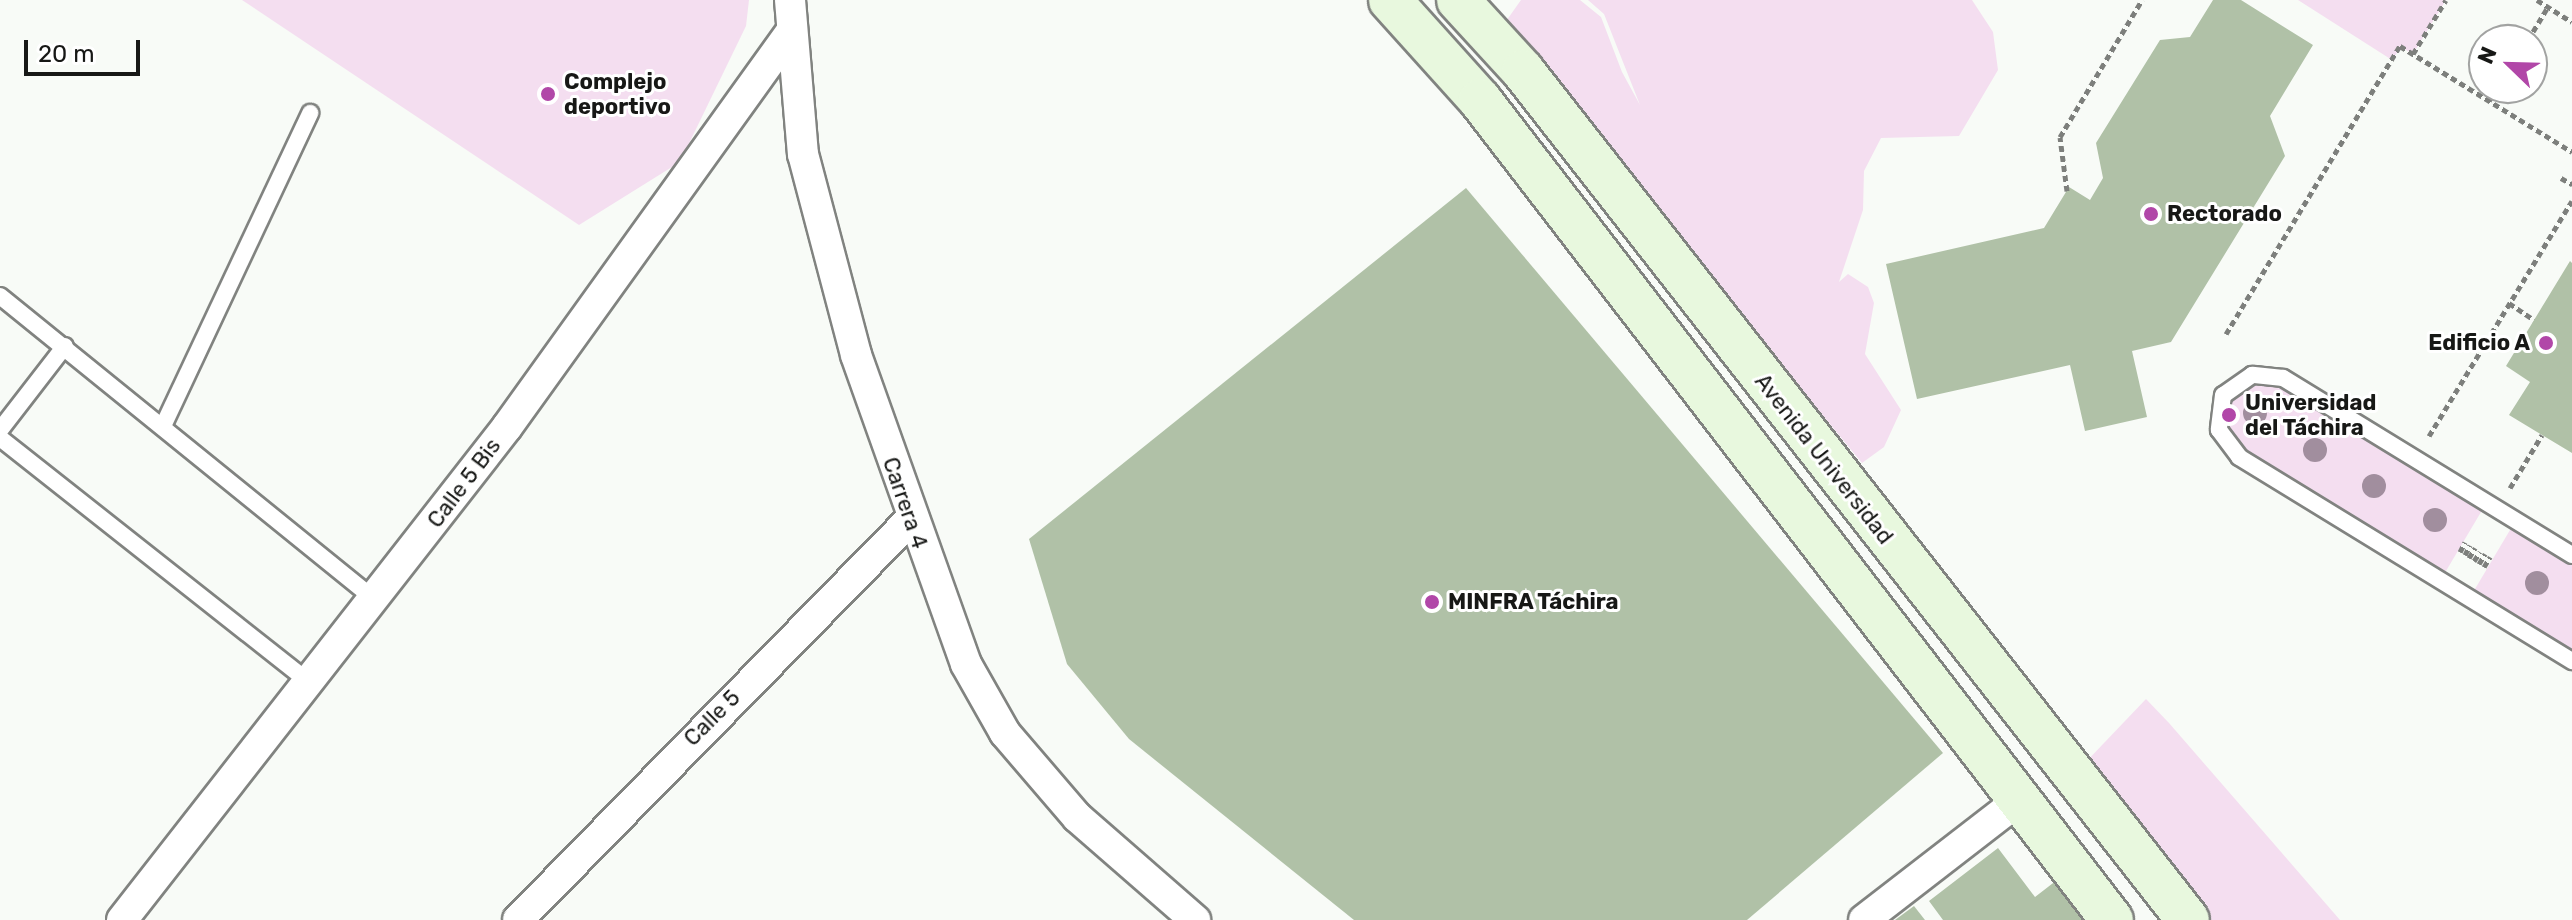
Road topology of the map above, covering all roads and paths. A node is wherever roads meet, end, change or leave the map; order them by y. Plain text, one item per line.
1 (790, 0) edge
2 (1390, 0) edge
3 (1458, 0) edge
4 (2142, 0) edge
5 (2446, 0) edge
6 (2537, 0) edge
7 (2548, 7) junction
8 (2572, 22) edge
9 (2538, 24) edge
10 (789, 34) junction
11 (2413, 54) junction
12 (2468, 88) edge
13 (2494, 104) edge
14 (310, 113) dead end
15 (2572, 152) edge
16 (2561, 178) dead end
17 (2572, 184) edge
18 (2067, 191) dead end
19 (2572, 201) edge
20 (0, 296) edge
21 (2509, 303) junction
22 (2534, 320) dead end
23 (2226, 334) dead end
24 (65, 346) junction
25 (163, 426) junction
26 (0, 430) edge
27 (2542, 435) dead end
28 (0, 438) edge
29 (2423, 445) dead end
30 (2494, 488) dead end
31 (910, 520) junction
32 (2478, 550) junction
33 (2572, 555) edge
34 (2472, 559) junction
35 (375, 600) junction
36 (2572, 661) edge
37 (306, 680) junction
38 (2019, 800) junction
39 (122, 920) edge
40 (518, 920) edge
41 (1195, 920) edge
42 (1864, 920) edge
43 (2112, 920) edge
44 (2188, 920) edge

1 - 10 street, Carrera 4
2 - 38 street
3 - 44 street, Avenida Universidad
4 - 18 path
5 - 11 path
6 - 7 path
7 - 8 path
7 - 9 path
10 - 31 street, Carrera 4
10 - 35 street, Calle 5 Bis
11 - 12 path
11 - 23 path
13 - 15 path
14 - 25 lane
16 - 17 path
19 - 21 path
20 - 24 lane
21 - 22 path
21 - 29 path
24 - 25 lane
24 - 26 lane
25 - 35 lane
27 - 30 path
28 - 37 lane
31 - 40 street, Calle 5
31 - 41 street, Carrera 4
32 - 34 path
32 - 34 path
32 - 34 path
33 - 36 lane
35 - 37 street, Calle 5 Bis
37 - 39 street, Calle 5 Bis
38 - 42 street
38 - 43 street

